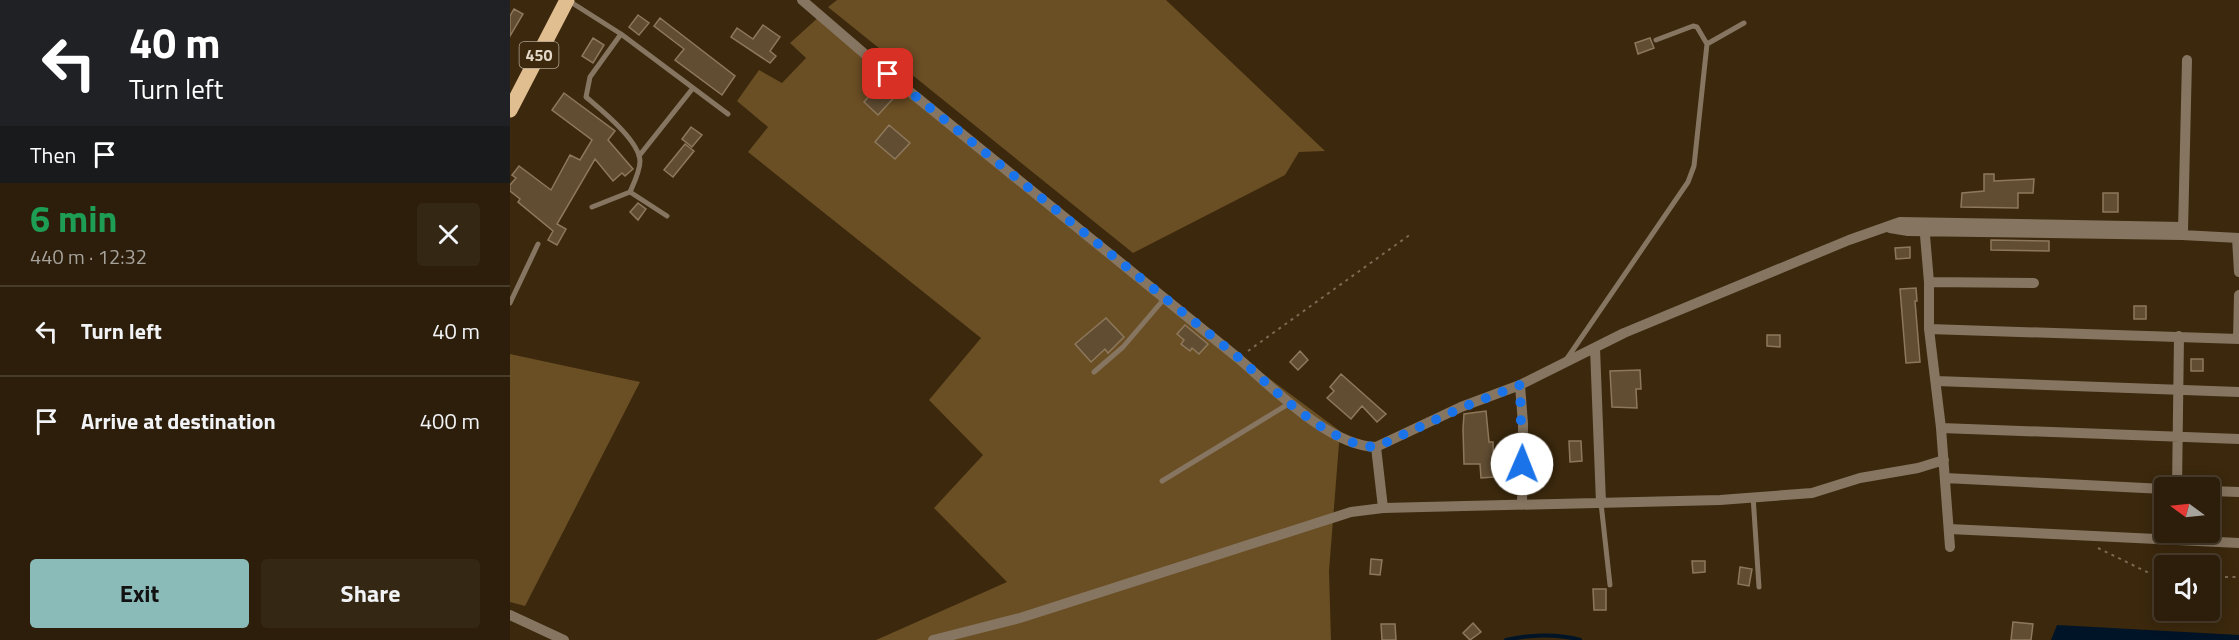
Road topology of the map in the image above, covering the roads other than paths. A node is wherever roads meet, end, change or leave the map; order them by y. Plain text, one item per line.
1 (568, 0) edge
2 (802, 0) edge
3 (1744, 23) dead end
4 (621, 34) junction
5 (1656, 40) dead end
6 (1707, 44) junction
7 (2187, 60) dead end
8 (693, 88) junction
9 (510, 110) edge
10 (728, 114) dead end
11 (639, 156) junction
12 (630, 192) junction
13 (592, 207) dead end
14 (667, 216) dead end
15 (1924, 225) junction
16 (2183, 231) junction
17 (2238, 238) edge
18 (538, 244) dead end
19 (2239, 272) edge
20 (1929, 282) junction
21 (2034, 283) dead end
22 (2239, 295) edge
23 (1164, 299) junction
24 (510, 303) edge
25 (1929, 328) junction
26 (2179, 336) junction
27 (2238, 339) edge
28 (1595, 348) junction
29 (1565, 361) junction
30 (1094, 372) dead end
31 (1936, 381) junction
32 (1520, 385) junction
33 (2178, 391) junction
34 (2239, 392) edge
35 (1290, 403) junction
36 (1941, 428) junction
37 (2178, 437) junction
38 (2239, 439) edge
39 (1376, 447) junction
40 (1944, 460) junction
41 (2177, 477) edge
42 (1945, 478) junction
43 (1162, 481) dead end
44 (2154, 488) edge
45 (2220, 491) edge
46 (2239, 492) edge
47 (1753, 496) junction
48 (1601, 503) junction
49 (1522, 505) junction
50 (1383, 508) junction
51 (1949, 529) junction
52 (2154, 537) edge
53 (2220, 541) edge
54 (2239, 543) edge
55 (1950, 548) dead end
56 (1610, 585) dead end
57 (1759, 587) dead end
58 (510, 615) edge
59 (564, 640) edge
60 (933, 640) edge

1 - 4 lane
1 - 9 main road, 450
2 - 23 street
3 - 6 lane
4 - 8 lane
4 - 11 lane
5 - 6 lane
6 - 29 lane
7 - 16 street
8 - 10 lane
8 - 11 lane
11 - 12 lane
12 - 13 lane
12 - 14 lane
15 - 16 street
15 - 20 street
15 - 28 street
16 - 17 street
17 - 19 street
18 - 24 lane
20 - 21 street
20 - 25 street
22 - 27 street
23 - 30 lane
23 - 35 street
25 - 26 street
25 - 31 street
26 - 27 street
26 - 33 street
28 - 29 street
28 - 48 street
29 - 32 street
31 - 33 street
31 - 36 street
32 - 39 street
32 - 49 street
33 - 34 street
33 - 37 street
35 - 39 street
35 - 43 lane
36 - 37 street
36 - 40 street
37 - 38 street
37 - 41 street
39 - 50 street
40 - 42 street
40 - 47 street
42 - 44 street
42 - 51 street
45 - 46 street
47 - 48 street
47 - 57 lane
48 - 49 street
48 - 56 lane
49 - 50 street
50 - 60 street
51 - 52 street
51 - 55 street
53 - 54 street
58 - 59 street

